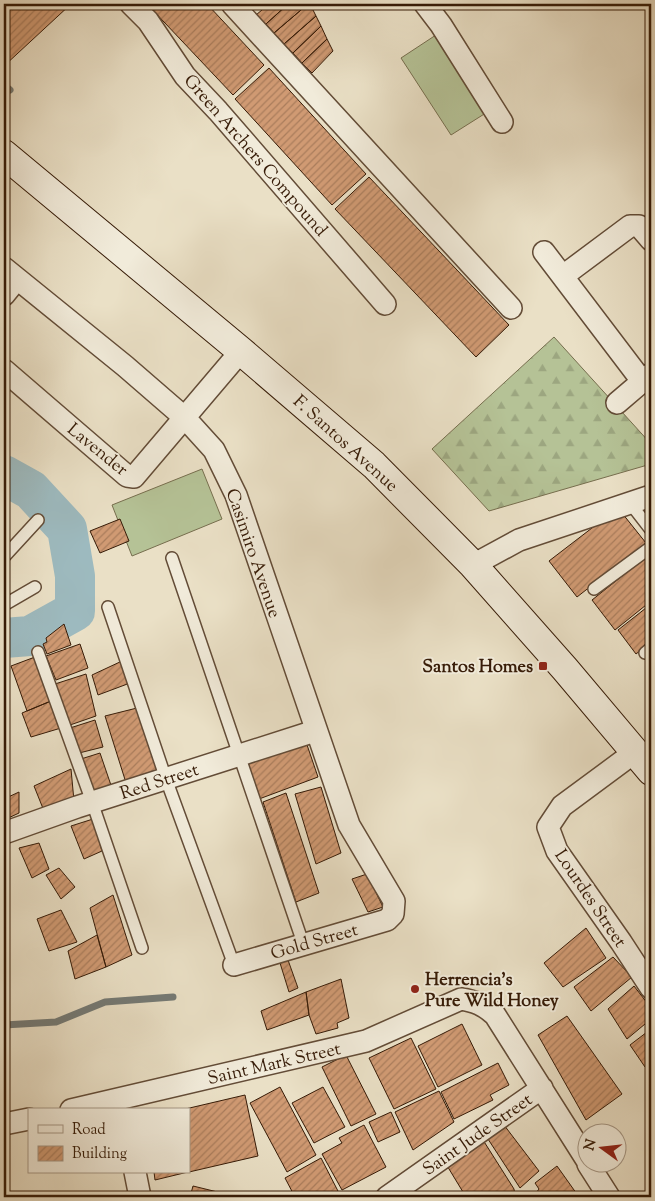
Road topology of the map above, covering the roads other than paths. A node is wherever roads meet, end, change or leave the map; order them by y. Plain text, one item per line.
1 (131, 4) edge
2 (232, 4) edge
3 (425, 4) edge
4 (502, 122) dead end
5 (4, 154) edge
6 (651, 240) edge
7 (544, 252) dead end
8 (563, 276) junction
9 (8, 281) edge
10 (385, 304) dead end
11 (511, 308) dead end
12 (241, 351) junction
13 (4, 370) edge
14 (646, 378) edge
15 (616, 403) dead end
16 (184, 418) junction
17 (651, 496) edge
18 (630, 502) junction
19 (38, 520) dead end
20 (651, 530) edge
21 (651, 547) edge
22 (4, 557) edge
23 (172, 558) dead end
24 (473, 566) junction
25 (36, 588) dead end
26 (594, 589) dead end
27 (4, 605) edge
28 (108, 607) dead end
29 (38, 652) dead end
30 (315, 731) junction
31 (238, 756) junction
32 (643, 762) edge
33 (166, 779) junction
34 (92, 802) junction
35 (4, 833) edge
36 (393, 914) joint
37 (303, 943) junction
38 (142, 948) dead end
39 (234, 964) joint
40 (651, 988) edge
41 (542, 1088) junction
42 (121, 1104) edge
43 (88, 1108) edge
44 (28, 1119) edge
45 (4, 1124) edge
46 (578, 1147) edge
47 (135, 1174) edge
48 (595, 1174) edge
49 (140, 1197) edge
50 (387, 1197) edge
51 (609, 1197) edge

1 - 10 street, Green Archers Compound
2 - 11 street
3 - 4 street
5 - 12 street, F. Santos Avenue
6 - 8 street
7 - 8 street
8 - 14 street
9 - 16 street, Casimiro Avenue
12 - 16 street, Lavender
12 - 24 street, F. Santos Avenue
13 - 16 street, Lavender
14 - 15 street
16 - 30 street, Casimiro Avenue
17 - 18 street
18 - 20 lane
18 - 24 street
19 - 22 lane
21 - 26 lane
23 - 31 lane
24 - 32 street, F. Santos Avenue
25 - 27 lane
28 - 33 lane
29 - 34 lane
30 - 31 street, Red Street
30 - 36 street, Casimiro Avenue
31 - 33 street, Red Street
31 - 37 lane
32 - 40 street, Lourdes Street
33 - 34 street, Red Street
33 - 39 lane
34 - 35 street, Red Street
34 - 38 lane
36 - 37 street, Gold Street
37 - 39 street, Gold Street
41 - 42 street, Saint Mark Street
41 - 46 street
41 - 50 street, Saint Jude Street
42 - 43 street, Saint Mark Street
44 - 45 street
47 - 49 street
48 - 51 street

